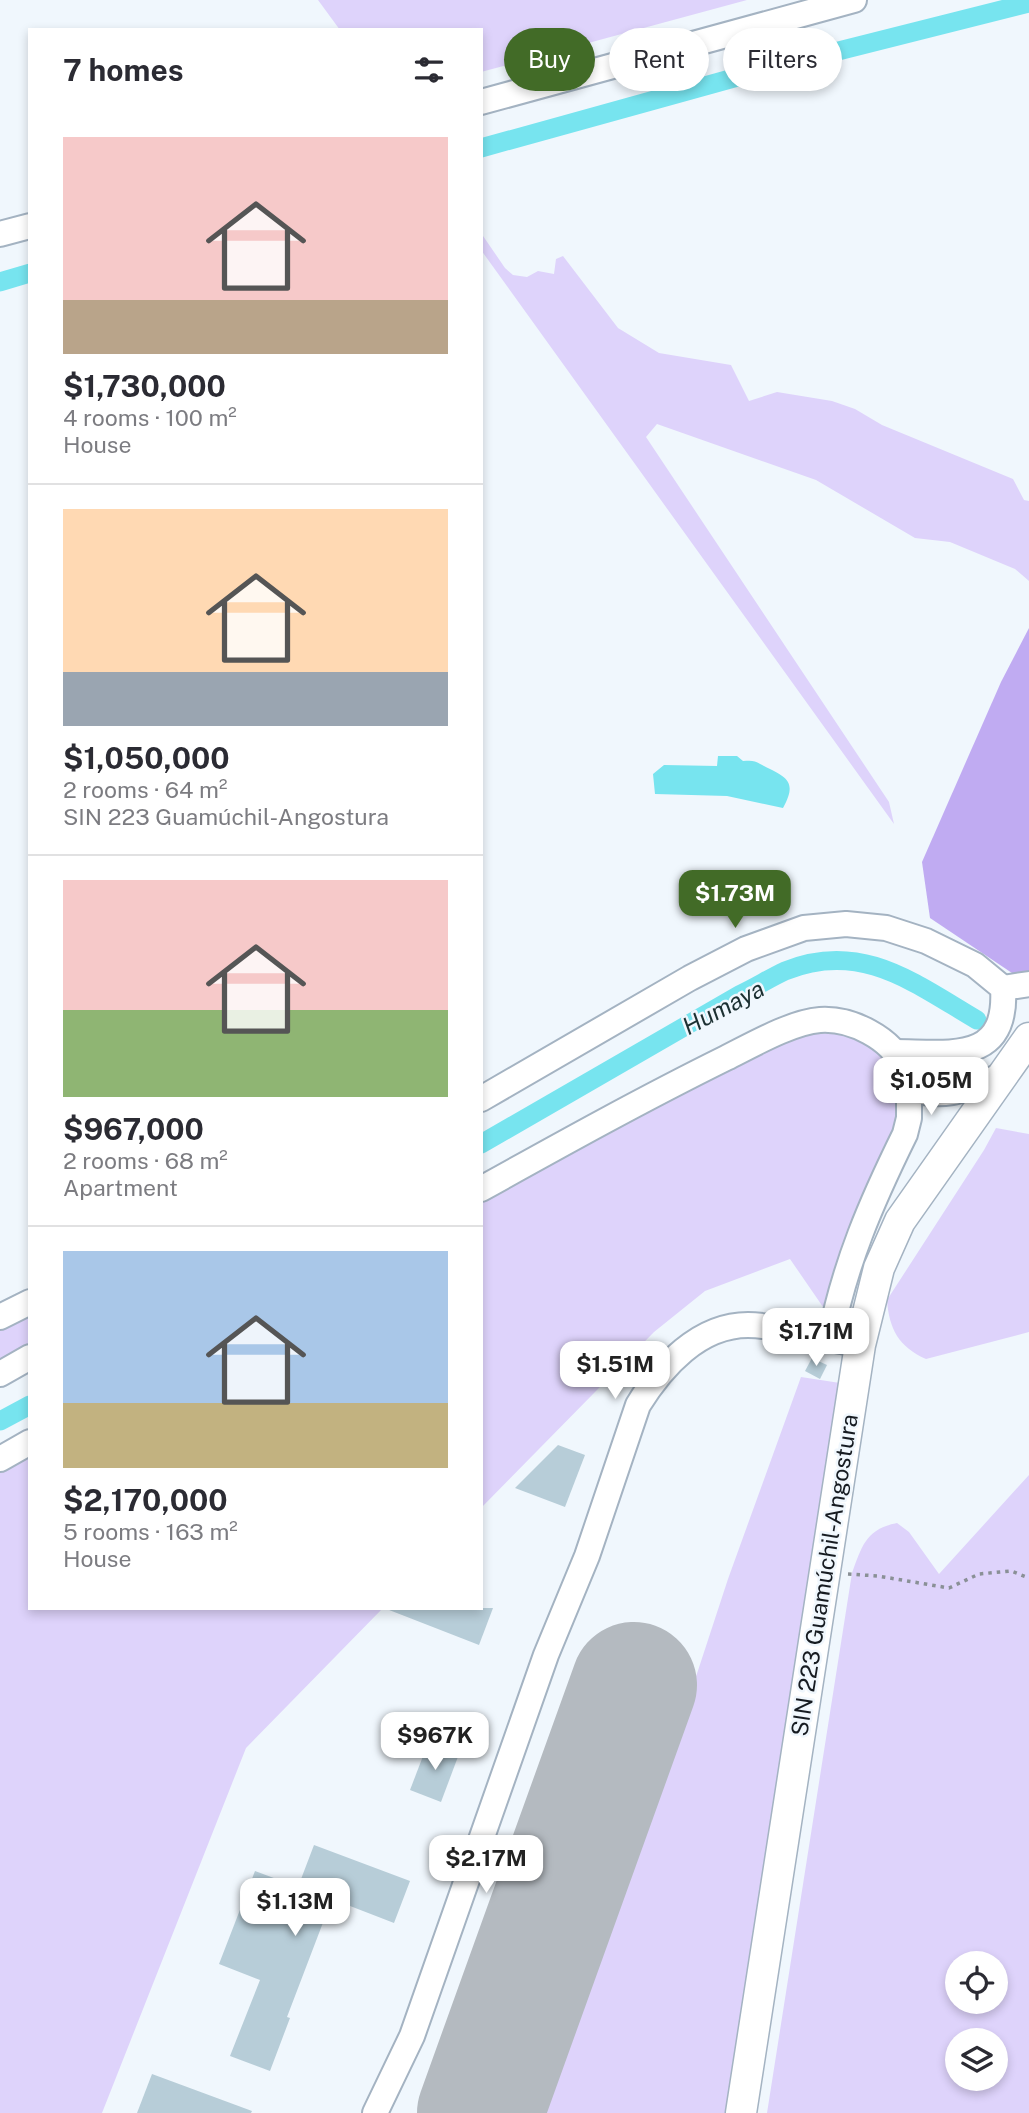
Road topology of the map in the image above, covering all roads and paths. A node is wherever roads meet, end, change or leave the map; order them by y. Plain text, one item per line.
1 (854, 0) edge
2 (483, 101) edge
3 (28, 227) edge
4 (0, 234) edge
5 (1029, 984) edge
6 (1003, 988) junction
7 (1029, 1038) edge
8 (894, 1052) junction
9 (1006, 1074) junction
10 (909, 1089) junction
11 (483, 1098) edge
12 (483, 1188) edge
13 (28, 1303) edge
14 (0, 1317) edge
15 (830, 1339) junction
16 (860, 1345) junction
17 (28, 1358) edge
18 (0, 1374) edge
19 (28, 1443) edge
20 (0, 1459) edge
21 (825, 1573) junction
22 (1029, 1578) edge
23 (375, 2113) edge
24 (741, 2113) edge

1 - 2 street
3 - 4 street
5 - 6 street
6 - 8 street
6 - 11 street
7 - 9 main road, SIN 223 Guamúchil-Angostura
8 - 10 street
8 - 12 street
9 - 10 street
9 - 16 main road, SIN 223 Guamúchil-Angostura
10 - 15 street
13 - 14 street
15 - 16 street
15 - 23 street
16 - 21 main road, SIN 223 Guamúchil-Angostura
17 - 18 street
19 - 20 street
21 - 22 path
21 - 24 main road, SIN 223 Guamúchil-Angostura

